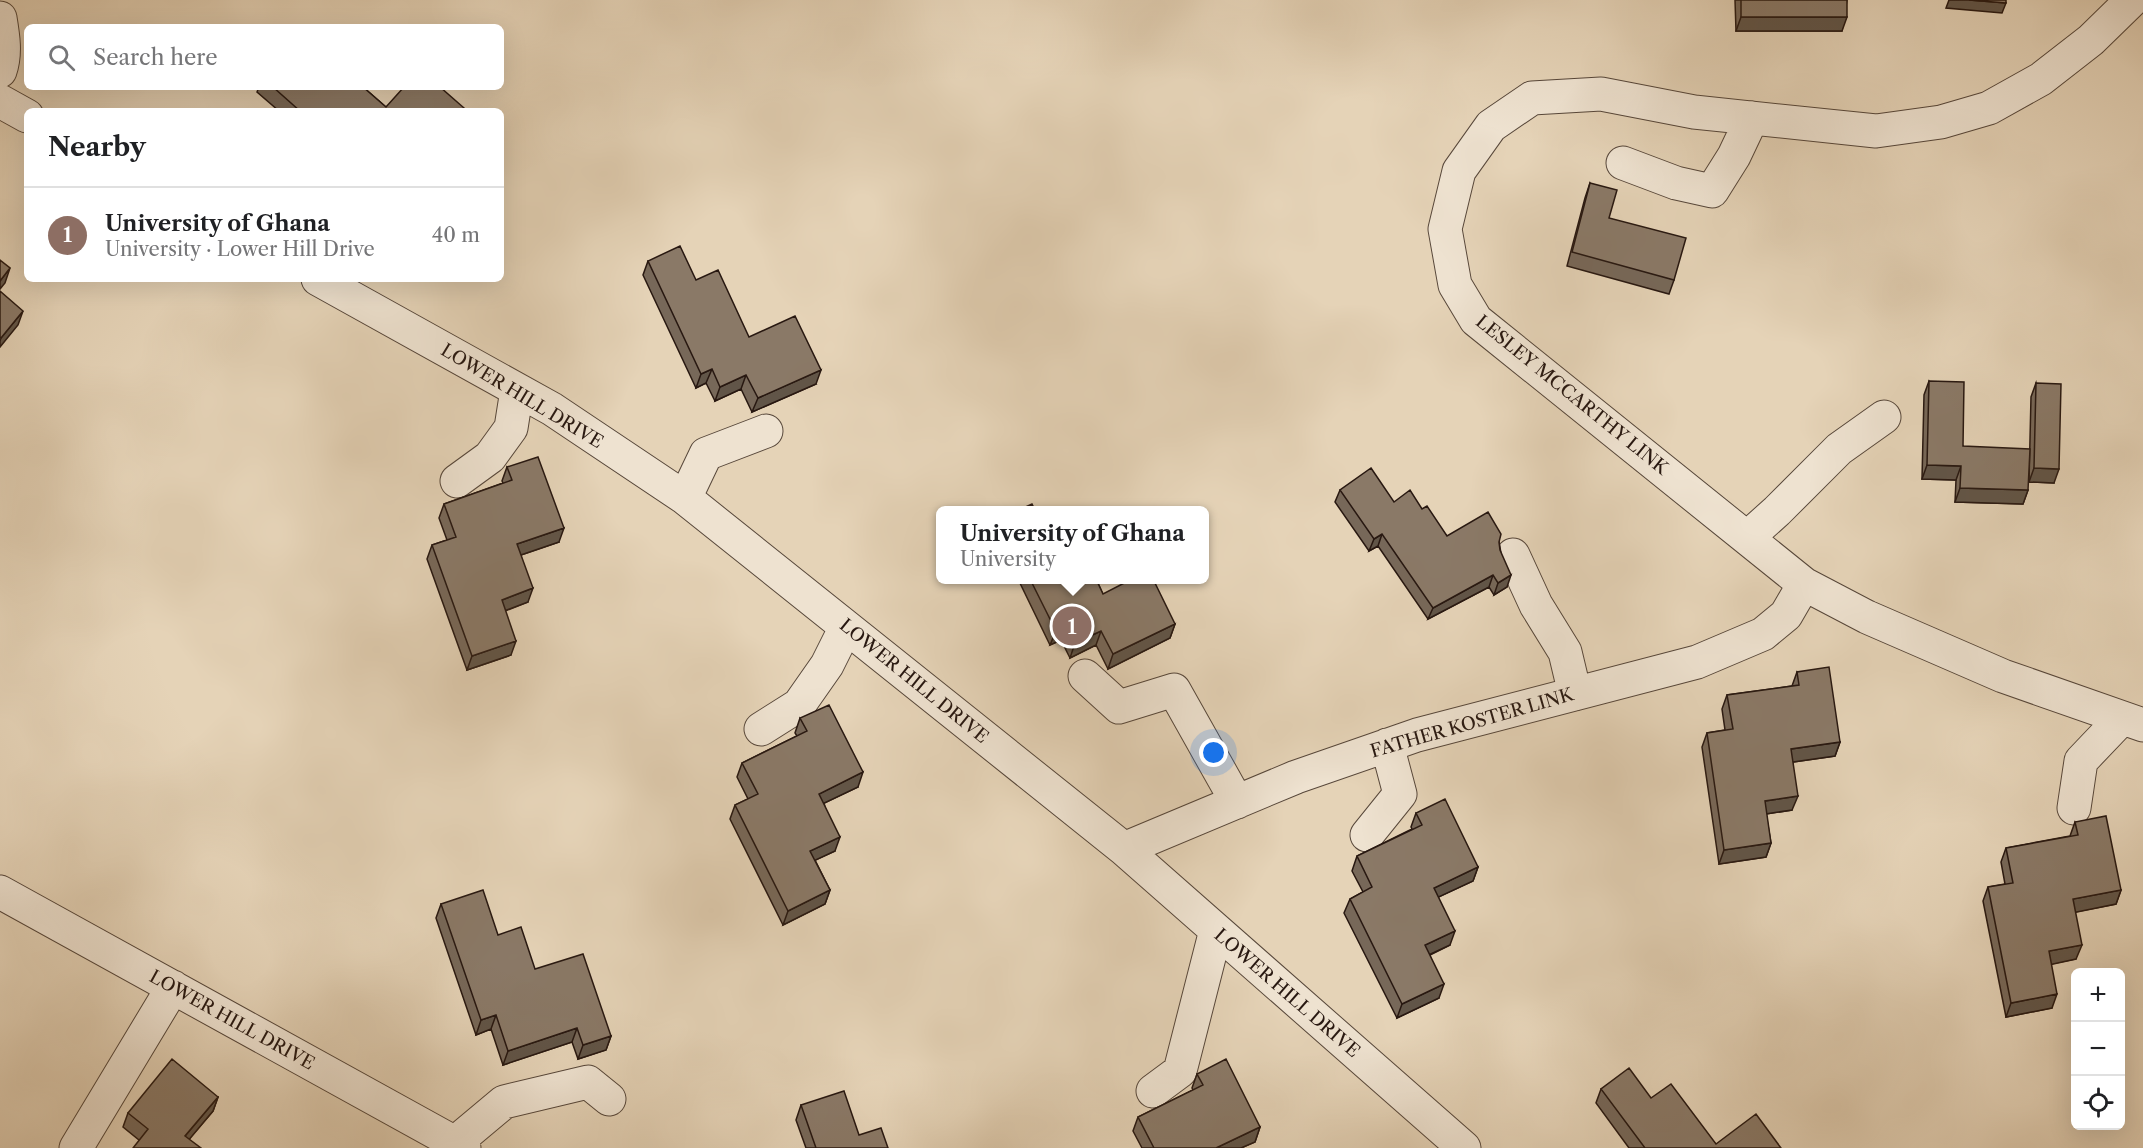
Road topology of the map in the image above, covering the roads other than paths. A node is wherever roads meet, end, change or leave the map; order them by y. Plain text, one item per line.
1 (2132, 0) edge
2 (0, 18) edge
3 (0, 71) edge
4 (0, 101) edge
5 (24, 114) edge
6 (1752, 118) junction
7 (1623, 163) dead end
8 (331, 282) edge
9 (517, 390) junction
10 (1884, 417) dead end
11 (766, 430) dead end
12 (457, 481) dead end
13 (685, 498) junction
14 (1747, 538) junction
15 (1513, 555) dead end
16 (1804, 584) junction
17 (846, 627) junction
18 (1085, 676) dead end
19 (1575, 694) junction
20 (2133, 722) edge
21 (761, 729) dead end
22 (1387, 745) junction
23 (1237, 802) junction
24 (2073, 808) dead end
25 (1367, 835) dead end
26 (1124, 849) junction
27 (0, 892) edge
28 (1216, 930) junction
29 (174, 987) junction
30 (1153, 1091) dead end
31 (609, 1099) dead end
32 (460, 1146) edge
33 (76, 1148) edge
34 (1464, 1148) edge

1 - 6 street, LESLEY MCCARTHY LINK
2 - 3 street
4 - 5 street
6 - 7 street
6 - 14 street, LESLEY MCCARTHY LINK
8 - 9 street, LOWER HILL DRIVE
9 - 12 street
9 - 13 street, LOWER HILL DRIVE
10 - 14 street
11 - 13 street
13 - 17 street, LOWER HILL DRIVE
14 - 16 street, LESLEY MCCARTHY LINK
15 - 19 street
16 - 19 street, FATHER KOSTER LINK
16 - 20 street, LESLEY MCCARTHY LINK
17 - 21 street
17 - 26 street, LOWER HILL DRIVE
18 - 23 street
19 - 22 street, FATHER KOSTER LINK
20 - 24 street
22 - 23 street, FATHER KOSTER LINK
22 - 25 street
23 - 26 street, FATHER KOSTER LINK
26 - 28 street, LOWER HILL DRIVE
27 - 29 street, LOWER HILL DRIVE
28 - 30 street
28 - 34 street, LOWER HILL DRIVE
29 - 32 street, LOWER HILL DRIVE
29 - 33 street
31 - 32 street

